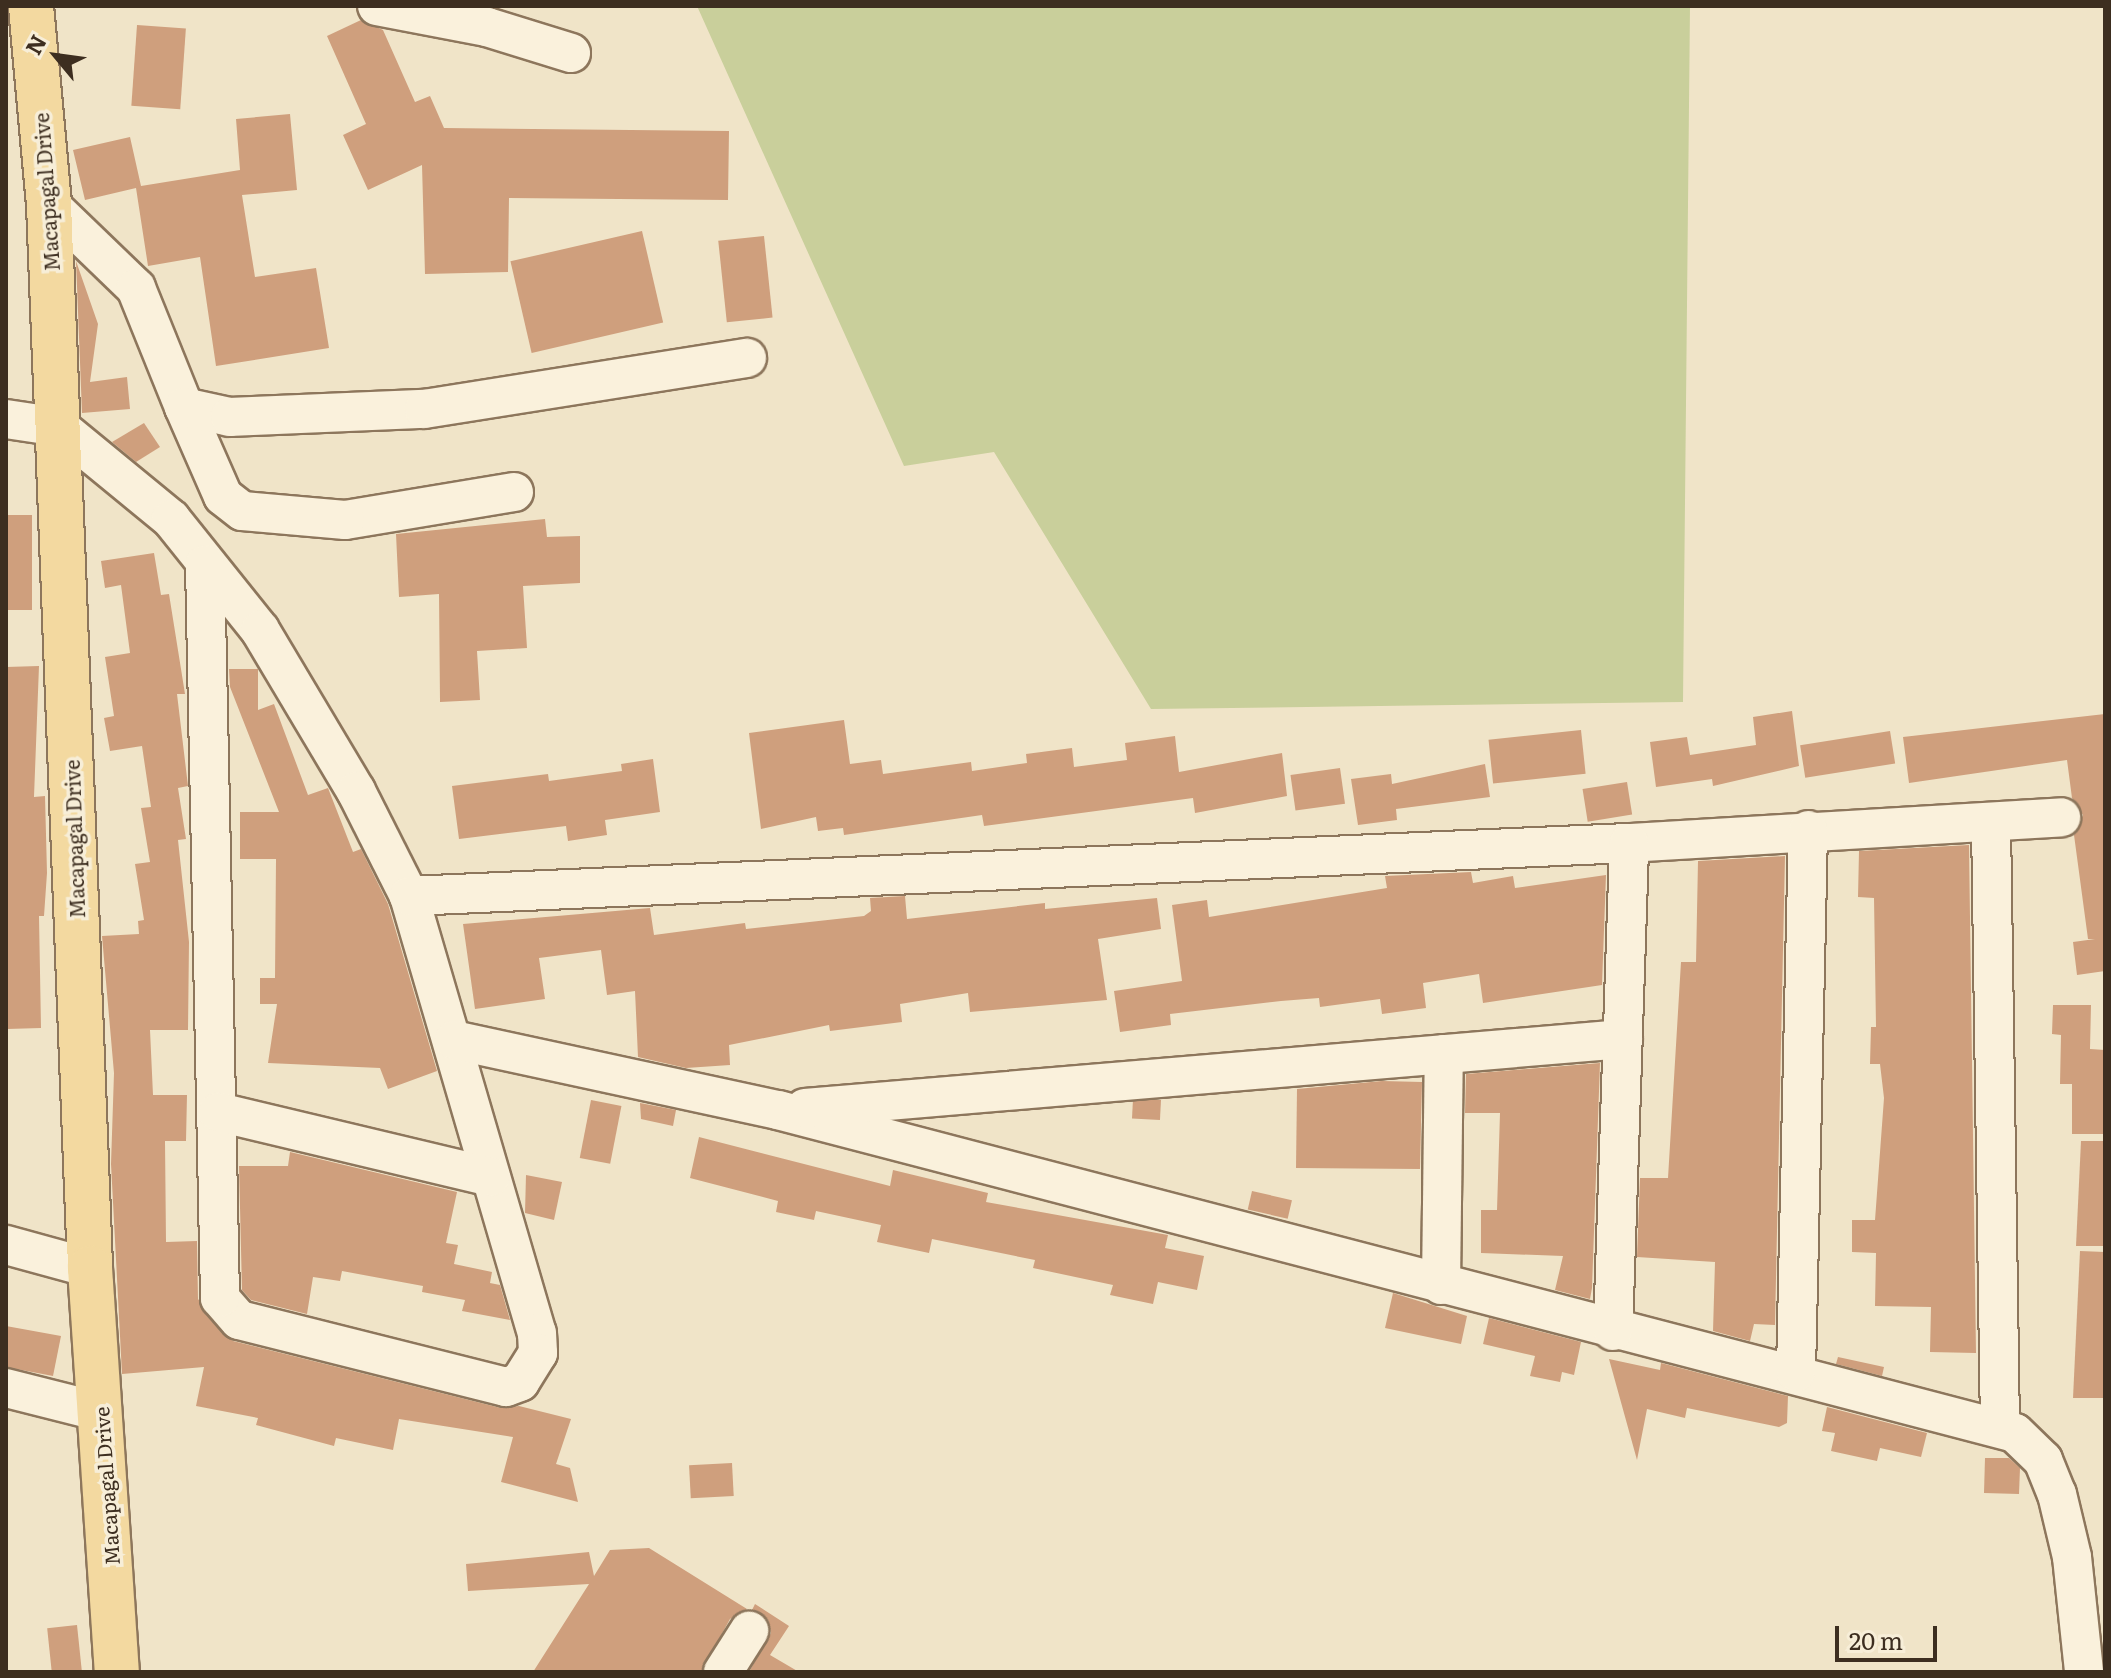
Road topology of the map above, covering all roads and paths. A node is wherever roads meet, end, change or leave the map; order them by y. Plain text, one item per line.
1 (31, 6) edge
2 (377, 6) edge
3 (571, 53) dead end
4 (49, 204) junction
5 (747, 358) dead end
6 (184, 407) junction
7 (6, 419) edge
8 (59, 427) junction
9 (514, 492) dead end
10 (205, 564) junction
11 (2061, 817) dead end
12 (1991, 822) junction
13 (1808, 830) junction
14 (1629, 843) junction
15 (409, 896) junction
16 (1623, 1039) junction
17 (454, 1040) junction
18 (1444, 1054) junction
19 (778, 1110) junction
20 (218, 1112) junction
21 (490, 1177) junction
22 (6, 1245) edge
23 (90, 1268) junction
24 (1441, 1285) junction
25 (1613, 1331) junction
26 (1796, 1372) junction
27 (6, 1388) edge
28 (101, 1412) junction
29 (2000, 1427) junction
30 (749, 1631) dead end
31 (117, 1672) edge
32 (723, 1672) edge
33 (2084, 1672) edge

1 - 4 main road, Macapagal Drive
2 - 3 street
4 - 6 street
4 - 8 main road, Macapagal Drive
5 - 6 street
6 - 9 street
7 - 8 street
8 - 10 street
8 - 23 main road, Macapagal Drive
10 - 15 street
10 - 20 street
11 - 12 street
12 - 13 street
12 - 29 street
13 - 14 street
13 - 26 street
14 - 15 street
14 - 16 street
15 - 17 street
16 - 18 street
16 - 25 street
17 - 19 street
17 - 21 street
18 - 19 street
18 - 24 street
19 - 24 street
20 - 21 street
20 - 21 street
22 - 23 street
23 - 28 main road, Macapagal Drive
24 - 25 street
25 - 26 street
26 - 29 street
27 - 28 street
28 - 31 main road, Macapagal Drive
29 - 33 street
30 - 32 street

